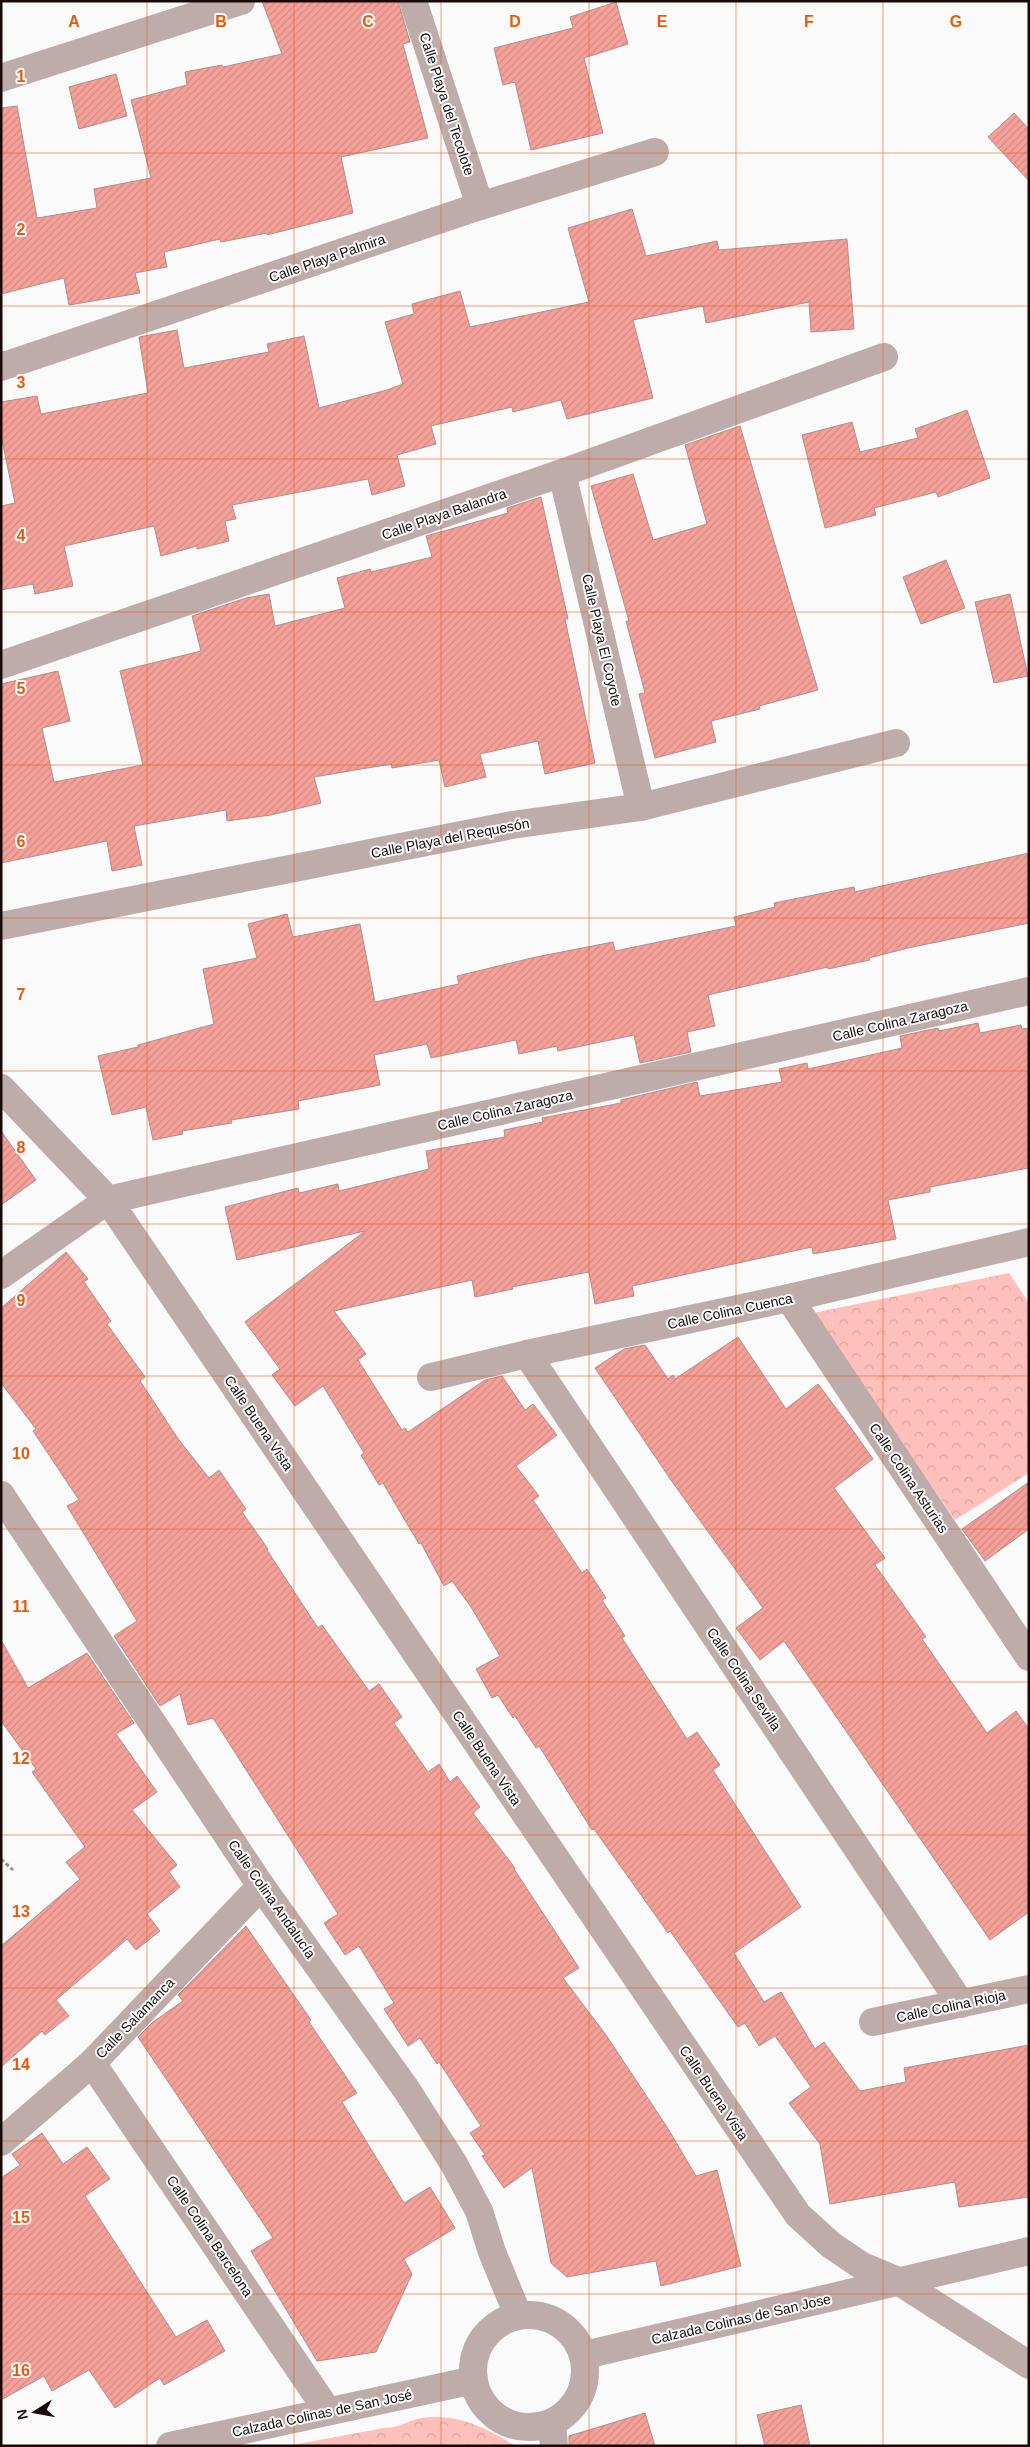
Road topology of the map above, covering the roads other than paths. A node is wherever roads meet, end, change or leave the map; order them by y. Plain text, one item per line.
1 (241, 1) edge
2 (413, 1) edge
3 (1, 78) edge
4 (655, 152) dead end
5 (480, 206) junction
6 (884, 357) dead end
7 (1, 367) edge
8 (562, 473) junction
9 (1, 665) edge
10 (896, 743) dead end
11 (642, 807) junction
12 (1, 926) edge
13 (1029, 991) edge
14 (1, 1088) edge
15 (108, 1200) junction
16 (1029, 1242) edge
17 (1, 1275) edge
18 (788, 1298) junction
19 (527, 1354) junction
20 (431, 1377) dead end
21 (1, 1495) edge
22 (1029, 1657) edge
23 (261, 1886) junction
24 (1029, 1989) edge
25 (961, 2004) junction
26 (873, 2022) dead end
27 (92, 2063) junction
28 (1, 2142) edge
29 (1029, 2250) edge
30 (898, 2281) junction
31 (518, 2315) junction
32 (583, 2353) junction
33 (1028, 2366) edge
34 (474, 2380) junction
35 (327, 2410) junction
36 (553, 2434) edge
37 (170, 2446) edge

1 - 3 street
2 - 5 street, Calle Playa del Tecolote
4 - 5 street, Calle Playa Palmira
5 - 7 street, Calle Playa Palmira
6 - 8 street, Calle Playa Balandra
8 - 9 street, Calle Playa Balandra
8 - 11 street, Calle Playa El Coyote
10 - 11 street, Calle Playa del Requesón
11 - 12 street, Calle Playa del Requesón
13 - 15 street, Calle Colina Zaragoza
14 - 15 street, Calle Buena Vista
15 - 17 street, Calle Colina Zaragoza
15 - 30 street, Calle Buena Vista
16 - 18 street, Calle Colina Cuenca
18 - 19 street, Calle Colina Cuenca
18 - 22 street, Calle Colina Asturias
19 - 20 street, Calle Colina Cuenca
19 - 25 street, Calle Colina Sevilla
21 - 23 street, Calle Colina Andalucía
23 - 27 street, Calle Salamanca
23 - 31 street, Calle Colina Andalucía
24 - 25 street, Calle Colina Rioja
25 - 26 street, Calle Colina Rioja
27 - 28 street, Calle Salamanca
27 - 35 street, Calle Colina Barcelona
29 - 30 street, Calzada Colinas de San Jose
30 - 32 street, Calzada Colinas de San Jose
30 - 33 street, Calle Buena Vista
31 - 32 street
31 - 34 street
32 - 36 street
34 - 35 street, Calzada Colinas de San José
34 - 36 street
35 - 37 street, Calzada Colinas de San José

